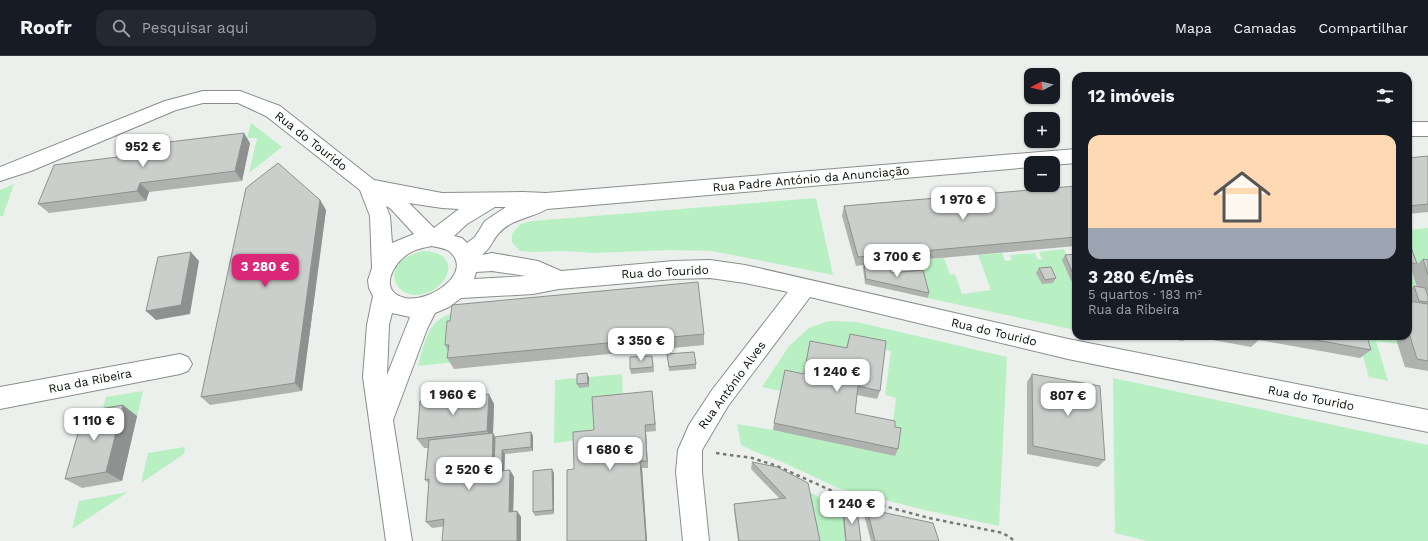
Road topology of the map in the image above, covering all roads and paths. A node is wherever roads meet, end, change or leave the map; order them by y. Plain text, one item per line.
1 (1412, 129) edge
2 (1428, 129) edge
3 (1072, 156) edge
4 (0, 174) edge
5 (368, 186) junction
6 (492, 200) junction
7 (546, 201) junction
8 (433, 239) junction
9 (465, 260) junction
10 (382, 267) junction
11 (559, 280) junction
12 (805, 287) junction
13 (457, 289) junction
14 (384, 296) junction
15 (427, 306) junction
16 (180, 364) dead end
17 (0, 398) edge
18 (382, 417) junction
19 (1428, 421) edge
20 (690, 450) junction
21 (399, 541) edge
22 (696, 541) edge
23 (1015, 541) edge

1 - 2 street
3 - 7 street, Rua Padre António da Anunciação
4 - 5 street, Rua do Tourido
5 - 6 street, Rua Padre António da Anunciação
5 - 8 street, Rua do Tourido
5 - 10 street, Rua do Tourido
6 - 7 street, Rua Padre António da Anunciação
6 - 8 street, Rua Padre António da Anunciação
7 - 9 street, Rua Padre António da Anunciação
8 - 9 street
8 - 10 street
9 - 11 street
9 - 13 street
10 - 14 street
11 - 12 street, Rua do Tourido
11 - 13 street, Rua do Tourido
12 - 19 street, Rua do Tourido
12 - 20 street, Rua António Alves
13 - 15 street
14 - 15 street
14 - 18 street
15 - 18 street
16 - 17 street, Rua da Ribeira
18 - 21 street
20 - 22 street, Rua António Alves
20 - 23 path

